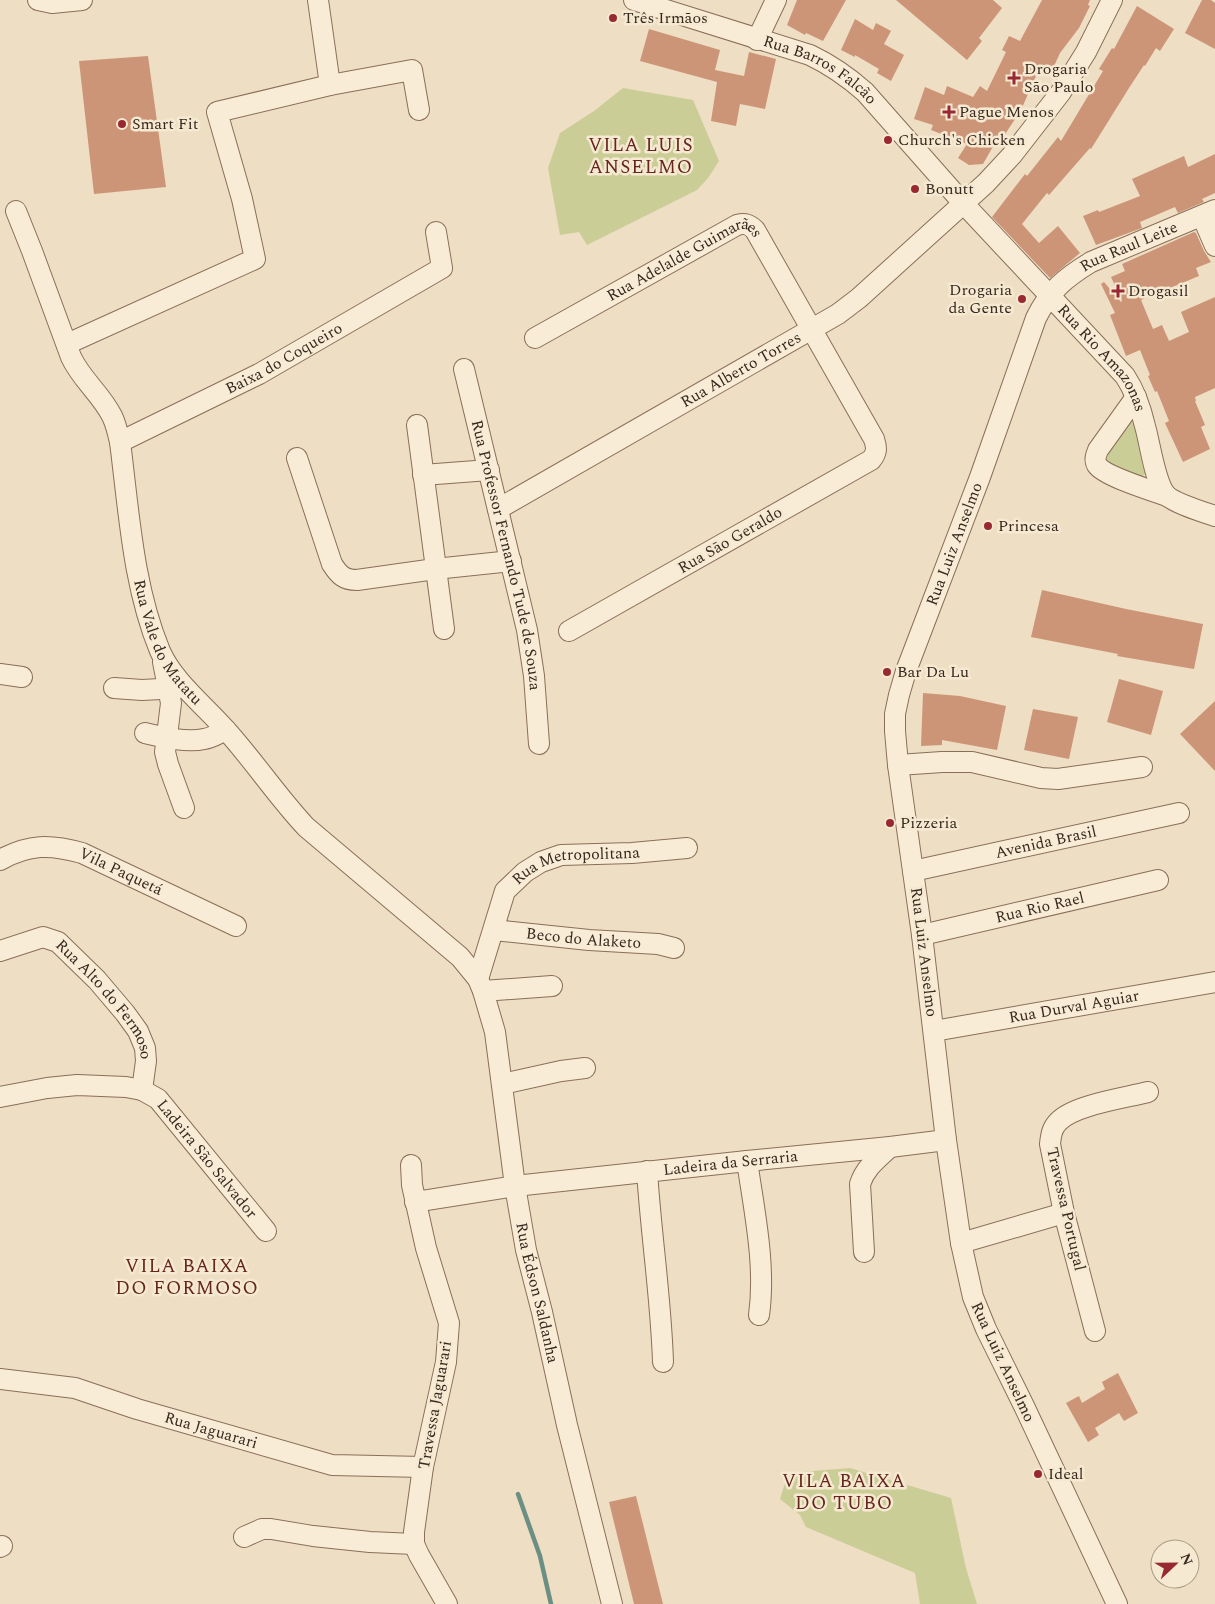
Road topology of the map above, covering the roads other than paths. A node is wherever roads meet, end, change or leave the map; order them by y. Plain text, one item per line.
1 (38, 0) edge
2 (82, 0) edge
3 (318, 0) edge
4 (634, 0) edge
5 (776, 0) edge
6 (1112, 0) edge
7 (757, 40) junction
8 (330, 85) junction
9 (419, 110) dead end
10 (963, 203) junction
11 (16, 211) dead end
12 (1209, 213) edge
13 (436, 232) dead end
14 (1215, 246) edge
15 (1049, 295) junction
16 (812, 328) junction
17 (535, 338) dead end
18 (67, 344) junction
19 (464, 369) dead end
20 (1136, 397) junction
21 (417, 425) dead end
22 (874, 439) joint
23 (120, 442) junction
24 (297, 458) dead end
25 (489, 470) junction
26 (423, 475) junction
27 (1167, 496) junction
28 (498, 509) junction
29 (1215, 516) edge
30 (511, 562) junction
31 (435, 569) junction
32 (444, 630) dead end
33 (569, 631) dead end
34 (0, 674) edge
35 (22, 677) dead end
36 (114, 688) dead end
37 (177, 688) junction
38 (226, 730) junction
39 (145, 733) dead end
40 (166, 738) junction
41 (539, 744) dead end
42 (898, 765) junction
43 (1142, 767) dead end
44 (184, 808) dead end
45 (1179, 814) dead end
46 (687, 848) dead end
47 (0, 860) edge
48 (913, 871) junction
49 (1158, 880) dead end
50 (236, 926) dead end
51 (494, 930) junction
52 (922, 935) junction
53 (674, 948) dead end
54 (0, 951) edge
55 (1215, 982) edge
56 (481, 985) junction
57 (552, 986) dead end
58 (934, 1031) junction
59 (585, 1068) dead end
60 (502, 1084) junction
61 (142, 1090) junction
62 (1148, 1092) dead end
63 (0, 1097) edge
64 (946, 1140) junction
65 (890, 1147) junction
66 (747, 1161) junction
67 (411, 1165) dead end
68 (647, 1171) junction
69 (515, 1186) junction
70 (415, 1202) junction
71 (1064, 1213) junction
72 (266, 1231) dead end
73 (961, 1243) junction
74 (864, 1252) dead end
75 (759, 1315) dead end
76 (1095, 1331) dead end
77 (663, 1362) dead end
78 (0, 1379) edge
79 (424, 1467) junction
80 (244, 1537) dead end
81 (414, 1544) junction
82 (447, 1604) edge
83 (612, 1604) edge
84 (1117, 1604) edge

1 - 2 street
3 - 8 street
4 - 7 street, Rua Barros Falcão
5 - 7 street
6 - 10 street, Rua Alberto Torres
7 - 10 street, Rua Barros Falcão
8 - 9 street
8 - 18 street
10 - 15 street, Rua Rio Amazonas
10 - 16 street, Rua Alberto Torres
11 - 18 street, Rua Vale do Matatu
12 - 14 street
12 - 15 street, Rua Raul Leite
13 - 23 street, Baixa do Coqueiro
15 - 20 street, Rua Rio Amazonas
15 - 42 street, Rua Luiz Anselmo
16 - 17 street, Rua Adelalde Guimarães
16 - 22 street, Rua Adelalde Guimarães
16 - 28 street, Rua Alberto Torres
18 - 23 street, Rua Vale do Matatu
19 - 25 street, Rua Professor Fernando Tude de Souza
20 - 27 street, Rua Rio Amazonas
20 - 27 street
21 - 26 street
22 - 33 street, Rua Sāo Geraldo
23 - 37 street, Rua Vale do Matatu
24 - 31 street
25 - 26 street
25 - 28 street, Rua Professor Fernando Tude de Souza
26 - 31 street
27 - 29 street
28 - 30 street, Rua Professor Fernando Tude de Souza
30 - 31 street
30 - 41 street, Rua Professor Fernando Tude de Souza
31 - 32 street
34 - 35 street
36 - 37 street
37 - 38 street, Rua Vale do Matatu
37 - 40 street
38 - 40 street
38 - 56 street, Rua Vale do Matatu
39 - 40 street
40 - 44 street
42 - 43 street
42 - 48 street, Rua Luiz Anselmo
45 - 48 street, Avenida Brasil
46 - 51 street, Rua Metropolitana
47 - 50 street, Vila Paquetá
48 - 52 street, Rua Luiz Anselmo
49 - 52 street, Rua Rio Rael
51 - 53 street, Beco do Alaketo
51 - 56 street, Rua Metropolitana
52 - 58 street, Rua Luiz Anselmo
54 - 61 street, Rua Alto do Fermoso
55 - 58 street, Rua Durval Aguiar
56 - 57 street
56 - 60 street, Rua Édson Saldanha
58 - 64 street, Rua Luiz Anselmo
59 - 60 street
60 - 69 street, Rua Édson Saldanha
61 - 63 street
61 - 72 street, Ladeira São Salvador
62 - 71 street, Travessa Portugal
64 - 65 street, Ladeira da Serraria
64 - 73 street, Rua Luiz Anselmo
65 - 66 street, Ladeira da Serraria
65 - 74 street
66 - 68 street, Ladeira da Serraria
66 - 75 street
67 - 70 street, Travessa Jaguarari
68 - 69 street, Ladeira da Serraria
68 - 77 street
69 - 70 street, Ladeira da Serraria
69 - 83 street, Rua Édson Saldanha
70 - 79 street, Travessa Jaguarari
71 - 73 street
71 - 76 street, Travessa Portugal
73 - 84 street, Rua Luiz Anselmo
78 - 79 street, Rua Jaguarari
79 - 81 street, Travessa Jaguarari
80 - 81 street
81 - 82 street

